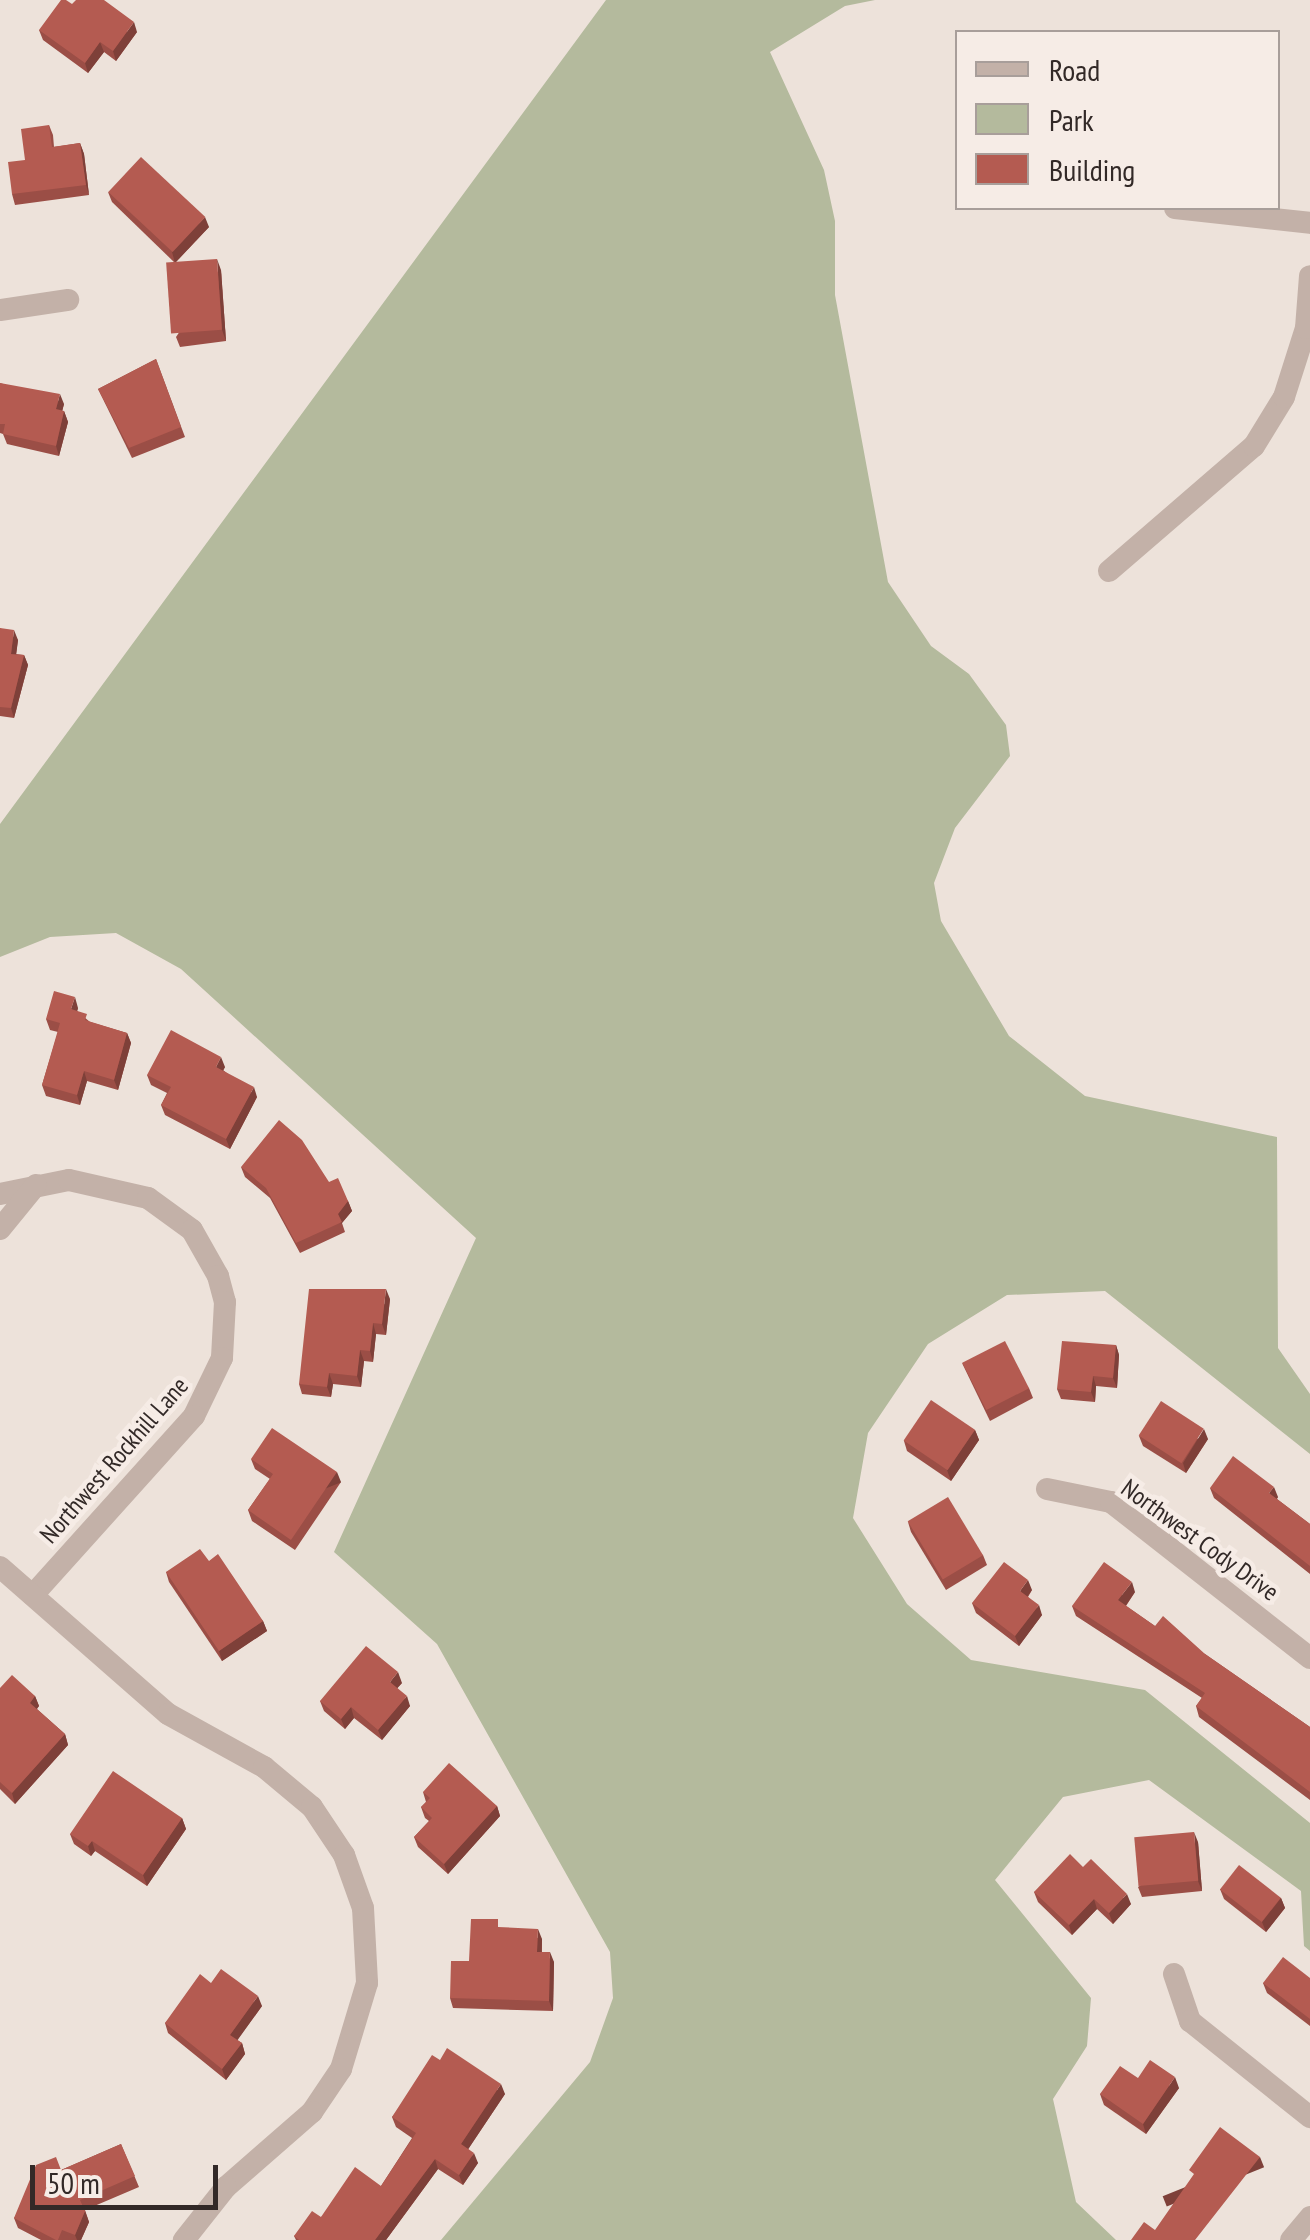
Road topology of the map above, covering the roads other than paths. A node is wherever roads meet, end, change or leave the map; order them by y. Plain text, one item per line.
1 (1193, 210) edge
2 (1310, 223) edge
3 (1310, 276) edge
4 (68, 300) dead end
5 (0, 310) edge
6 (1109, 571) dead end
7 (36, 1184) junction
8 (0, 1194) edge
9 (0, 1230) edge
10 (1047, 1489) dead end
11 (0, 1568) edge
12 (33, 1596) junction
13 (1310, 1658) edge
14 (1174, 1974) dead end
15 (1310, 2117) edge
16 (1310, 2217) edge
17 (184, 2240) edge
18 (1291, 2240) edge

1 - 2 street
3 - 6 street
4 - 5 street
7 - 8 street, Northwest Rockhill Lane
7 - 9 street
7 - 12 street, Northwest Rockhill Lane
10 - 13 street, Northwest Cody Drive
11 - 12 street
12 - 17 street
14 - 15 street
16 - 18 street

